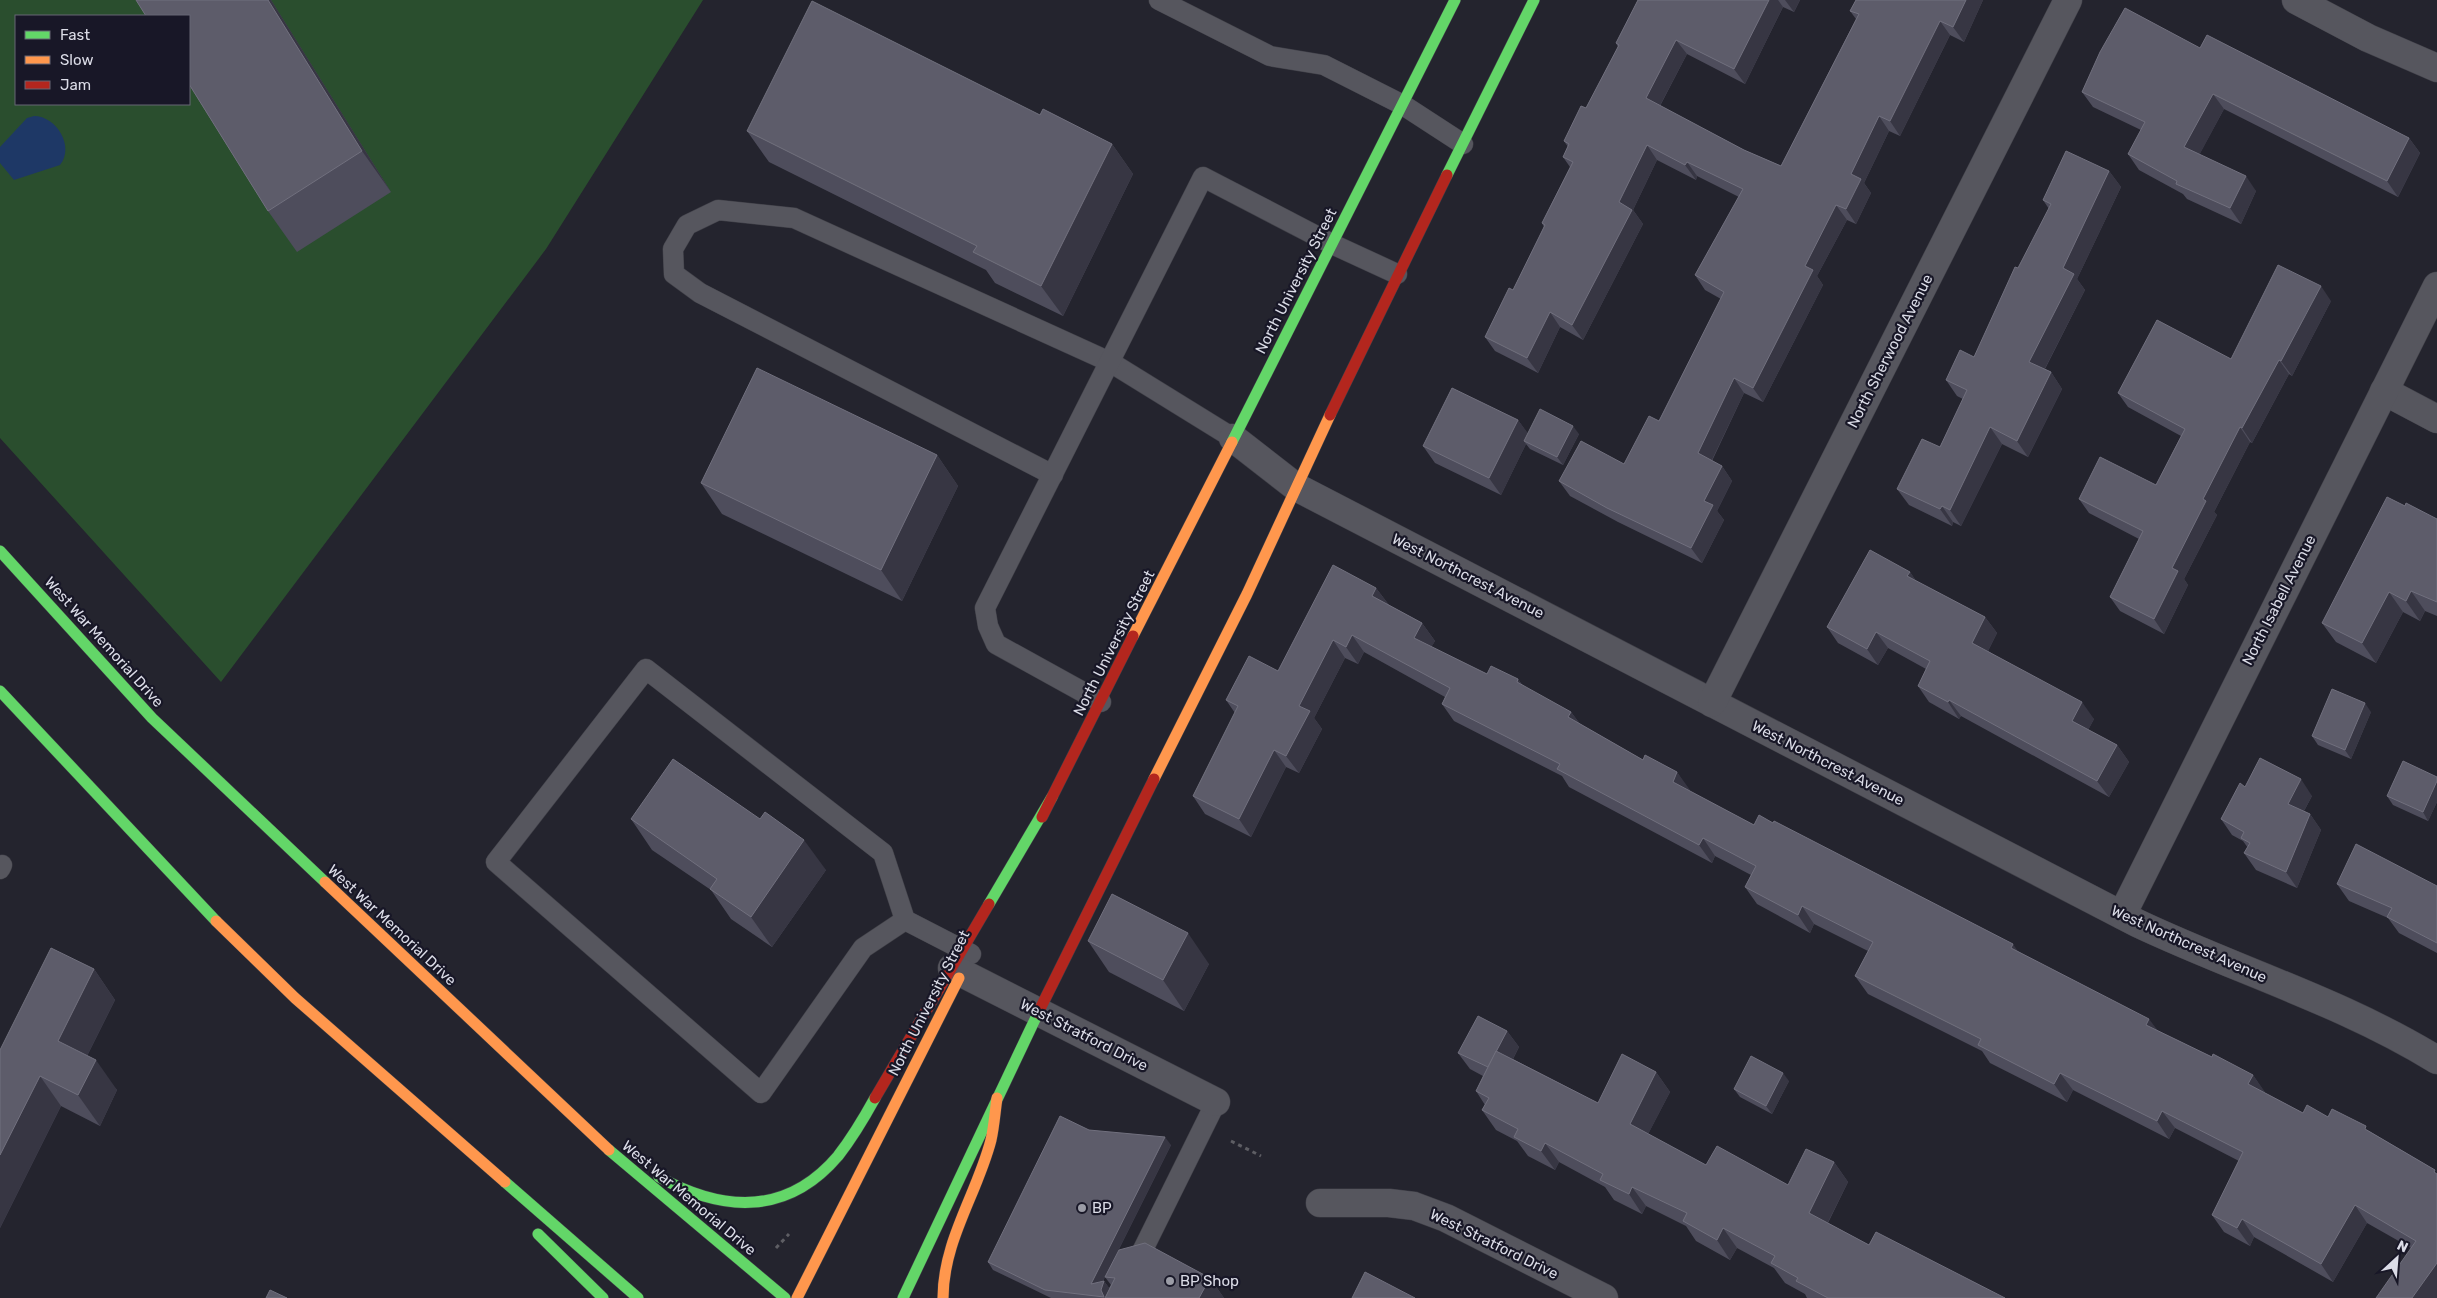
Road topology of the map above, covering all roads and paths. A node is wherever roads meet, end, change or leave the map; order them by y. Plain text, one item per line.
1 (1159, 0) edge
2 (1455, 0) edge
3 (1534, 0) edge
4 (2068, 0) edge
5 (2296, 0) edge
6 (2437, 68) edge
7 (1403, 105) junction
8 (1463, 144) junction
9 (1332, 244) junction
10 (1397, 274) junction
11 (2437, 286) edge
12 (1110, 362) junction
13 (2384, 391) junction
14 (2437, 419) edge
15 (1233, 438) junction
16 (1053, 475) junction
17 (1296, 487) junction
18 (0, 551) edge
19 (0, 691) edge
20 (1101, 702) junction
21 (1712, 702) junction
22 (2122, 915) junction
23 (905, 920) junction
24 (962, 961) junction
25 (295, 998) junction
26 (1038, 1012) junction
27 (2437, 1060) edge
28 (997, 1098) junction
29 (1216, 1102) joint
30 (409, 1114) dead end
31 (611, 1152) junction
32 (1320, 1203) dead end
33 (528, 1225) dead end
34 (793, 1230) dead end
35 (773, 1251) dead end
36 (603, 1298) edge
37 (638, 1298) edge
38 (785, 1298) edge
39 (797, 1298) edge
40 (902, 1298) edge
41 (943, 1298) edge
42 (1119, 1298) edge
43 (1604, 1298) edge

1 - 7 lane
2 - 7 main road, North University Street
3 - 8 main road
4 - 21 street, North Sherwood Avenue
5 - 6 street
7 - 8 lane
7 - 9 main road, North University Street
8 - 10 main road
9 - 10 lane
9 - 12 lane
9 - 15 main road, North University Street
10 - 17 main road
11 - 13 street, North Isabell Avenue
12 - 15 lane
12 - 16 lane
12 - 16 lane
13 - 14 street
13 - 22 street, North Isabell Avenue
15 - 17 street, West Northcrest Avenue
15 - 20 main road, North University Street
16 - 20 lane
17 - 21 street, West Northcrest Avenue
17 - 26 main road
18 - 31 main road, West War Memorial Drive
19 - 25 main road
20 - 24 main road, North University Street
21 - 22 street, West Northcrest Avenue
22 - 27 street, West Northcrest Avenue
23 - 23 lane
23 - 24 lane
24 - 26 street, West Stratford Drive
24 - 31 main road
24 - 39 main road, North University Street
25 - 30 main road
25 - 37 main road
26 - 28 main road
26 - 29 street, West Stratford Drive
28 - 40 main road
28 - 41 main road
29 - 42 lane
31 - 38 main road, West War Memorial Drive
32 - 43 street, West Stratford Drive
33 - 36 main road
34 - 35 path

